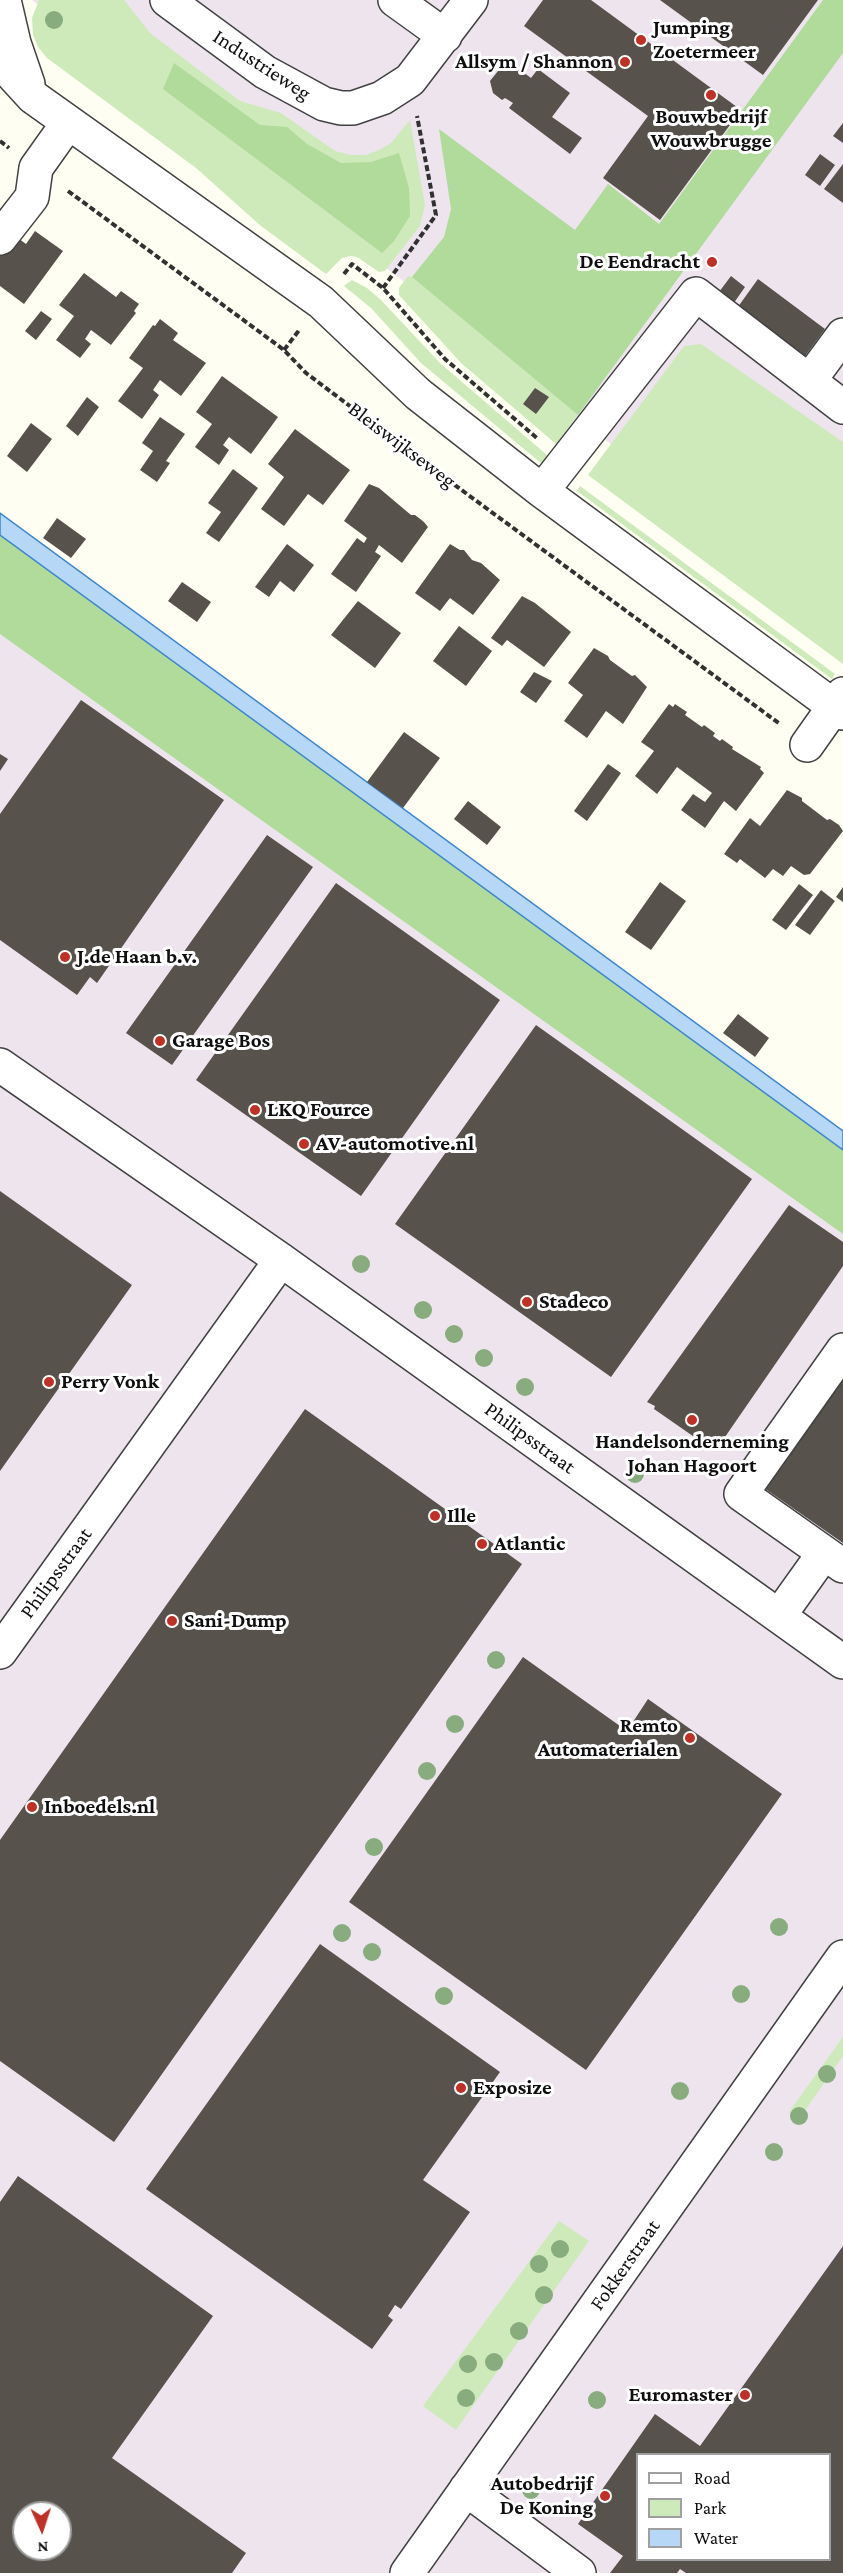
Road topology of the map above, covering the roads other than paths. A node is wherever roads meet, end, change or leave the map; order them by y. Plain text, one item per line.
1 (4, 0) edge
2 (167, 0) edge
3 (395, 0) edge
4 (471, 0) edge
5 (445, 36) junction
6 (0, 60) edge
7 (0, 81) edge
8 (33, 97) junction
9 (68, 123) junction
10 (0, 238) edge
11 (843, 335) edge
12 (809, 381) junction
13 (843, 407) edge
14 (542, 491) junction
15 (840, 704) edge
16 (807, 745) road end
17 (0, 1065) edge
18 (281, 1260) junction
19 (843, 1350) edge
20 (833, 1560) edge
21 (779, 1616) junction
22 (0, 1652) edge
23 (843, 1662) edge
24 (841, 1964) edge
25 (466, 2490) junction
26 (407, 2573) edge
27 (579, 2573) edge

1 - 8 street
2 - 5 street, Industrieweg
3 - 5 street
4 - 5 street, Industrieweg
6 - 8 street
7 - 8 street
8 - 9 street
9 - 10 street
9 - 14 street
11 - 12 street
12 - 13 street
12 - 14 street
14 - 15 street
15 - 16 street
17 - 18 street, Philipsstraat
18 - 21 street, Philipsstraat
18 - 22 street, Philipsstraat
19 - 20 street
20 - 21 street
21 - 23 street, Philipsstraat
24 - 25 street, Fokkerstraat
25 - 26 street, Fokkerstraat
25 - 27 street

